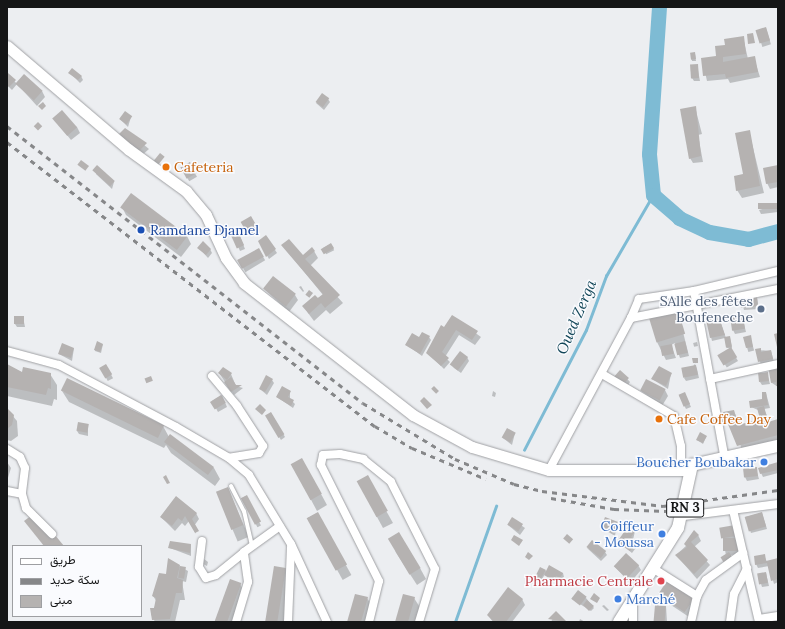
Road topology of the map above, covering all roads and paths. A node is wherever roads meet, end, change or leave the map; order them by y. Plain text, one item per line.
1 (7, 46) edge
2 (778, 271) edge
3 (778, 289) edge
4 (694, 291) junction
5 (696, 306) junction
6 (631, 318) junction
7 (7, 350) edge
8 (778, 364) edge
9 (602, 374) junction
10 (212, 376) dead end
11 (710, 379) junction
12 (778, 446) edge
13 (7, 449) edge
14 (724, 455) junction
15 (229, 458) junction
16 (549, 470) junction
17 (685, 470) junction
18 (231, 486) dead end
19 (7, 491) edge
20 (22, 494) junction
21 (778, 504) edge
22 (733, 510) junction
23 (684, 516) junction
24 (280, 526) junction
25 (52, 534) dead end
26 (202, 541) dead end
27 (291, 544) junction
28 (252, 546) junction
29 (244, 552) junction
30 (743, 553) junction
31 (747, 568) junction
32 (654, 569) junction
33 (697, 596) junction
34 (633, 600) junction
35 (778, 616) edge
36 (759, 621) edge
37 (236, 622) edge
38 (288, 622) edge
39 (326, 622) edge
40 (369, 622) edge
41 (419, 622) edge
42 (619, 622) edge
43 (633, 622) edge
44 (691, 622) edge
45 (730, 622) edge

1 - 16 main road
2 - 4 street
3 - 5 street
4 - 5 street
4 - 6 street
5 - 6 street
5 - 11 street
6 - 9 street
7 - 15 street
8 - 11 street
9 - 16 street
9 - 17 street
10 - 15 street
11 - 14 street
12 - 14 main road
13 - 20 street
14 - 17 main road
15 - 24 street
16 - 17 main road
17 - 23 main road, RN 3
18 - 28 lane
19 - 20 street
20 - 25 street
21 - 22 street
22 - 23 street
22 - 30 street
23 - 32 main road, RN 3
24 - 27 street
24 - 28 street
26 - 29 street
27 - 38 street
27 - 39 street
28 - 29 street
29 - 37 street
30 - 31 street
30 - 33 street
31 - 36 street
31 - 45 street
32 - 33 street
32 - 34 main road, RN 3
33 - 44 street
34 - 42 main road, RN 3
34 - 43 street
35 - 36 street
40 - 41 street

